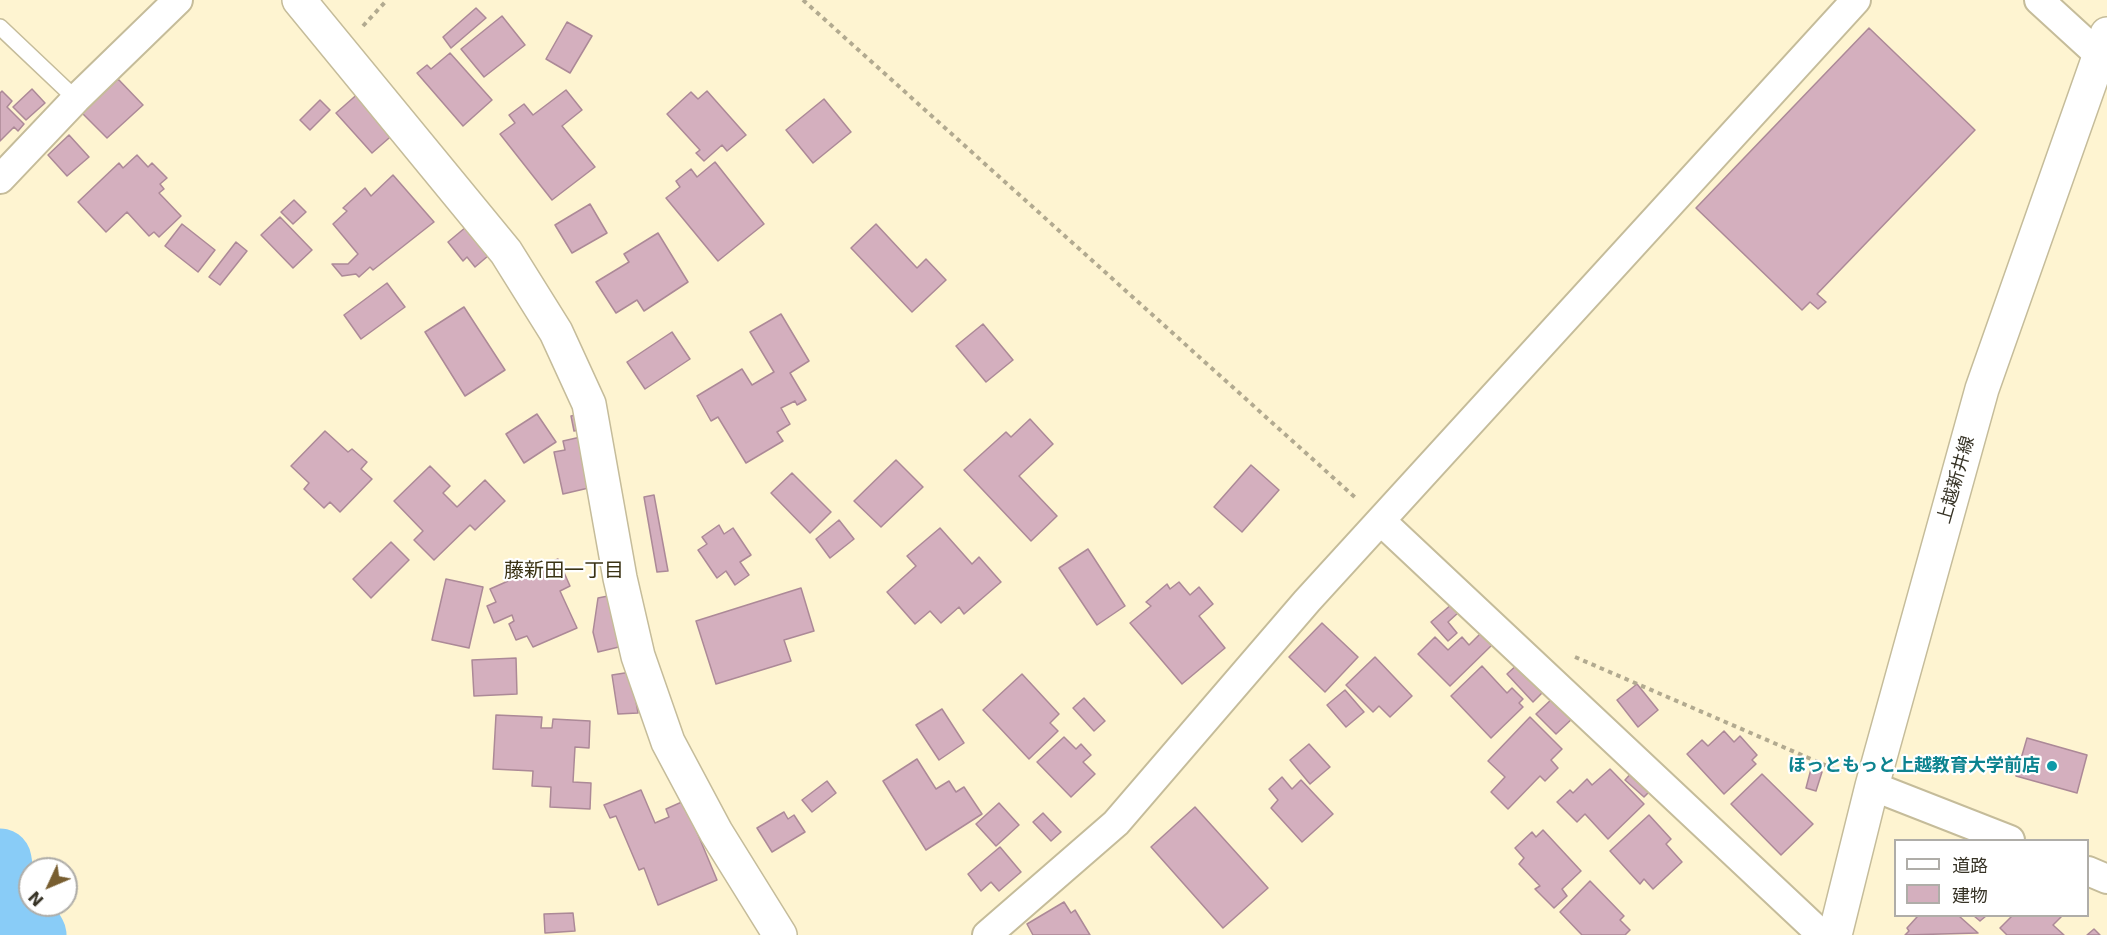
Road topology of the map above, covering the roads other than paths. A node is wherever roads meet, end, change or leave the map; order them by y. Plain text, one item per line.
1 (178, 0) edge
2 (299, 0) edge
3 (1856, 0) edge
4 (2039, 0) edge
5 (0, 27) edge
6 (2104, 50) edge
7 (76, 99) junction
8 (0, 179) edge
9 (1381, 521) junction
10 (1872, 786) junction
11 (2007, 839) edge
12 (780, 935) edge
13 (987, 935) edge
14 (1822, 935) edge
15 (1835, 935) edge

1 - 7 street
2 - 12 street
3 - 9 street
4 - 6 street
5 - 7 lane
6 - 10 street, 上越新井線
7 - 8 street
9 - 13 street
9 - 14 street
10 - 11 street
10 - 15 street, 上越新井線

